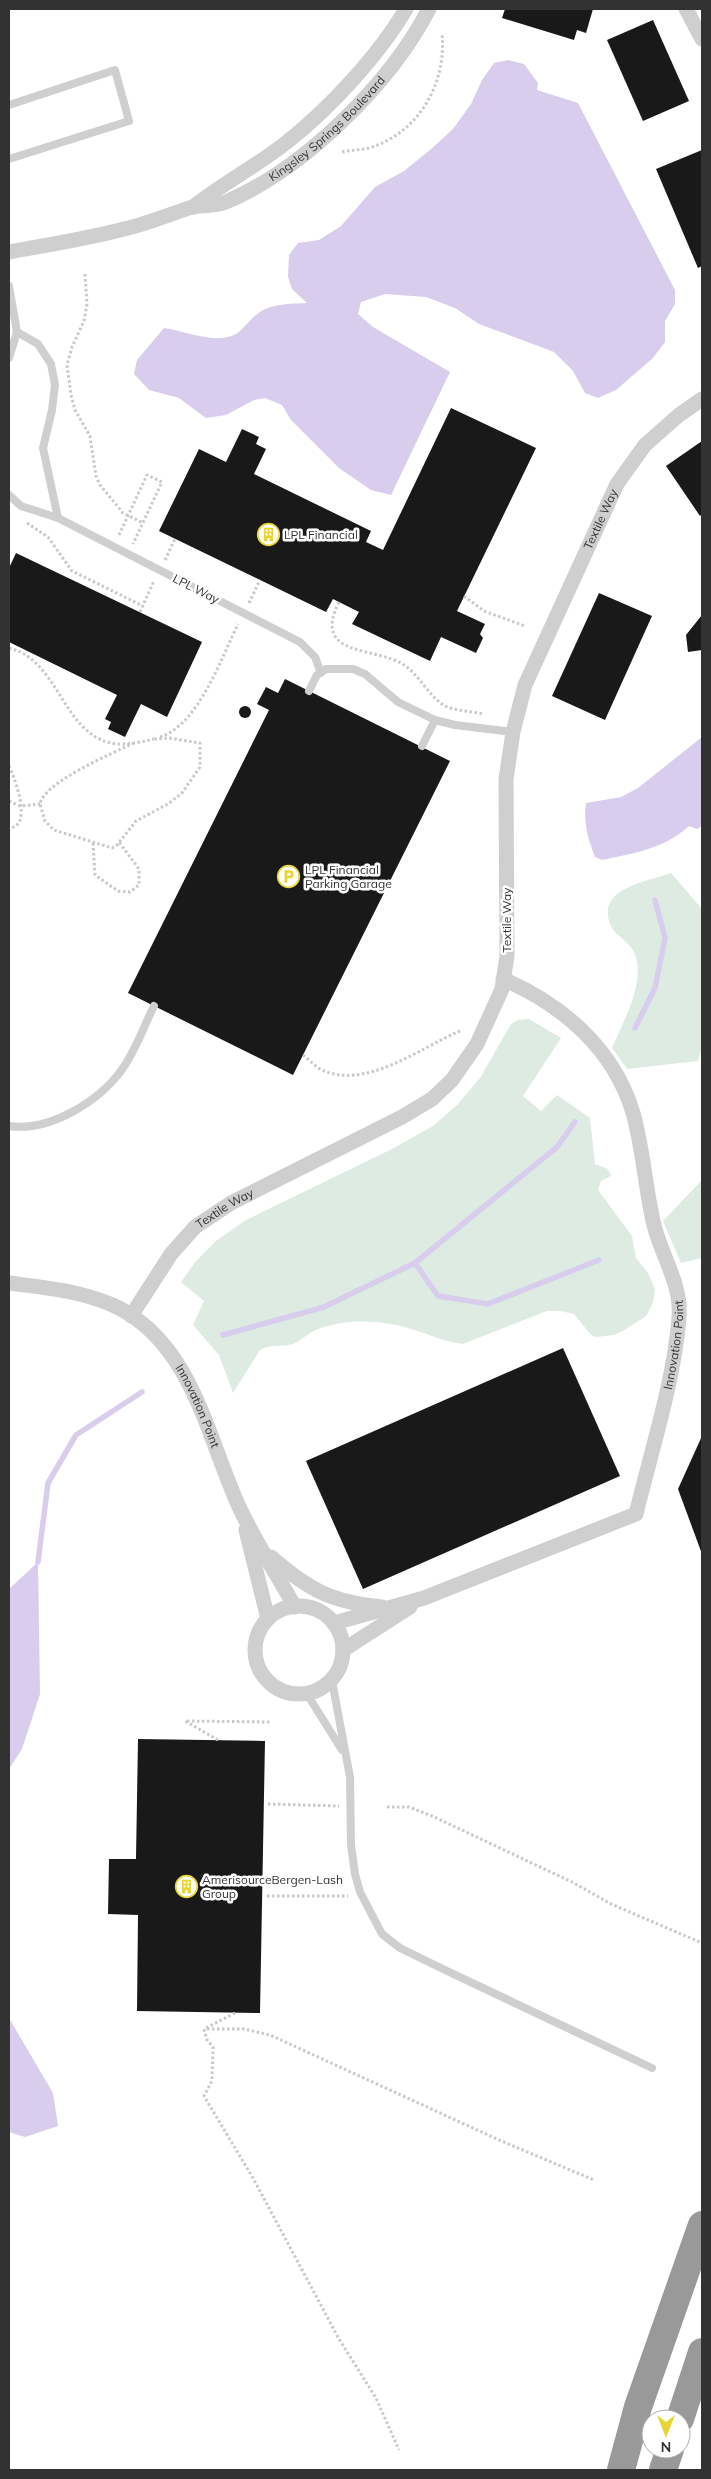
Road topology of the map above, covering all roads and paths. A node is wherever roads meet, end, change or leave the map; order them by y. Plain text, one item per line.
1 (406, 9) edge
2 (430, 9) edge
3 (686, 9) edge
4 (442, 33) dead end
5 (702, 38) edge
6 (9, 105) edge
7 (342, 152) dead end
8 (9, 159) edge
9 (192, 207) junction
10 (9, 252) edge
11 (85, 274) dead end
12 (9, 286) edge
13 (17, 332) junction
14 (9, 358) edge
15 (702, 399) edge
16 (9, 495) edge
17 (128, 516) junction
18 (58, 518) junction
19 (23, 521) dead end
20 (143, 523) junction
21 (113, 546) junction
22 (128, 554) junction
23 (260, 580) dead end
24 (464, 596) dead end
25 (339, 602) dead end
26 (143, 606) dead end
27 (244, 613) junction
28 (525, 626) dead end
29 (9, 648) edge
30 (320, 673) junction
31 (309, 691) dead end
32 (484, 714) dead end
33 (435, 720) junction
34 (513, 732) junction
35 (153, 739) junction
36 (134, 743) junction
37 (422, 746) dead end
38 (9, 766) edge
39 (9, 801) edge
40 (40, 804) junction
41 (20, 806) junction
42 (9, 830) edge
43 (119, 842) junction
44 (93, 843) junction
45 (503, 979) junction
46 (154, 1006) dead end
47 (460, 1031) dead end
48 (303, 1056) dead end
49 (9, 1126) edge
50 (9, 1283) edge
51 (131, 1316) junction
52 (241, 1511) junction
53 (263, 1550) junction
54 (424, 1598) junction
55 (295, 1607) junction
56 (390, 1607) junction
57 (268, 1619) junction
58 (334, 1623) junction
59 (343, 1650) junction
60 (332, 1681) junction
61 (307, 1694) junction
62 (270, 1722) dead end
63 (218, 1740) dead end
64 (344, 1754) junction
65 (268, 1804) dead end
66 (351, 1806) junction
67 (387, 1807) dead end
68 (360, 1892) junction
69 (267, 1896) dead end
70 (702, 1943) edge
71 (235, 2012) dead end
72 (204, 2029) junction
73 (652, 2068) dead end
74 (594, 2180) dead end
75 (702, 2224) edge
76 (702, 2352) edge
77 (683, 2409) edge
78 (399, 2450) dead end
79 (621, 2470) edge

1 - 9 street, Kingsley Springs Boulevard
2 - 9 street, Kingsley Springs Boulevard
3 - 5 street
4 - 7 path
6 - 8 lane
9 - 10 street, Kingsley Springs Boulevard
11 - 17 path
12 - 13 lane
13 - 14 lane
13 - 18 lane
15 - 34 street, Textile Way
16 - 18 lane, LPL Way
17 - 20 path
17 - 20 path
17 - 21 path
18 - 21 lane, LPL Way
19 - 26 path
20 - 22 path
21 - 22 lane, LPL Way
22 - 27 lane, LPL Way
23 - 27 path
24 - 28 path
25 - 32 path
27 - 30 lane, LPL Way
27 - 35 path
29 - 36 path
30 - 31 lane
30 - 33 lane
33 - 34 lane
33 - 37 lane
34 - 45 street, Textile Way
35 - 36 path
35 - 43 path
36 - 40 path
38 - 41 path
39 - 41 path
40 - 41 path
40 - 44 path
41 - 42 path
43 - 44 path
43 - 44 path
45 - 51 street, Textile Way
45 - 54 street, Innovation Point
46 - 49 lane
47 - 48 path
50 - 51 street, Innovation Point
51 - 52 street, Innovation Point
52 - 53 street, Innovation Point
52 - 57 street, Innovation Point
53 - 55 street, Innovation Point
53 - 56 street
54 - 56 street, Innovation Point
54 - 59 street, Innovation Point
55 - 57 street
55 - 58 street
56 - 58 street, Innovation Point
57 - 61 street
58 - 59 street
59 - 60 street
60 - 61 street
60 - 64 lane
61 - 64 lane
62 - 63 path
64 - 66 lane
65 - 66 path
66 - 68 lane
67 - 70 path
68 - 69 path
68 - 73 lane
71 - 72 path
72 - 74 path
72 - 78 path
75 - 79 highway
76 - 77 highway

